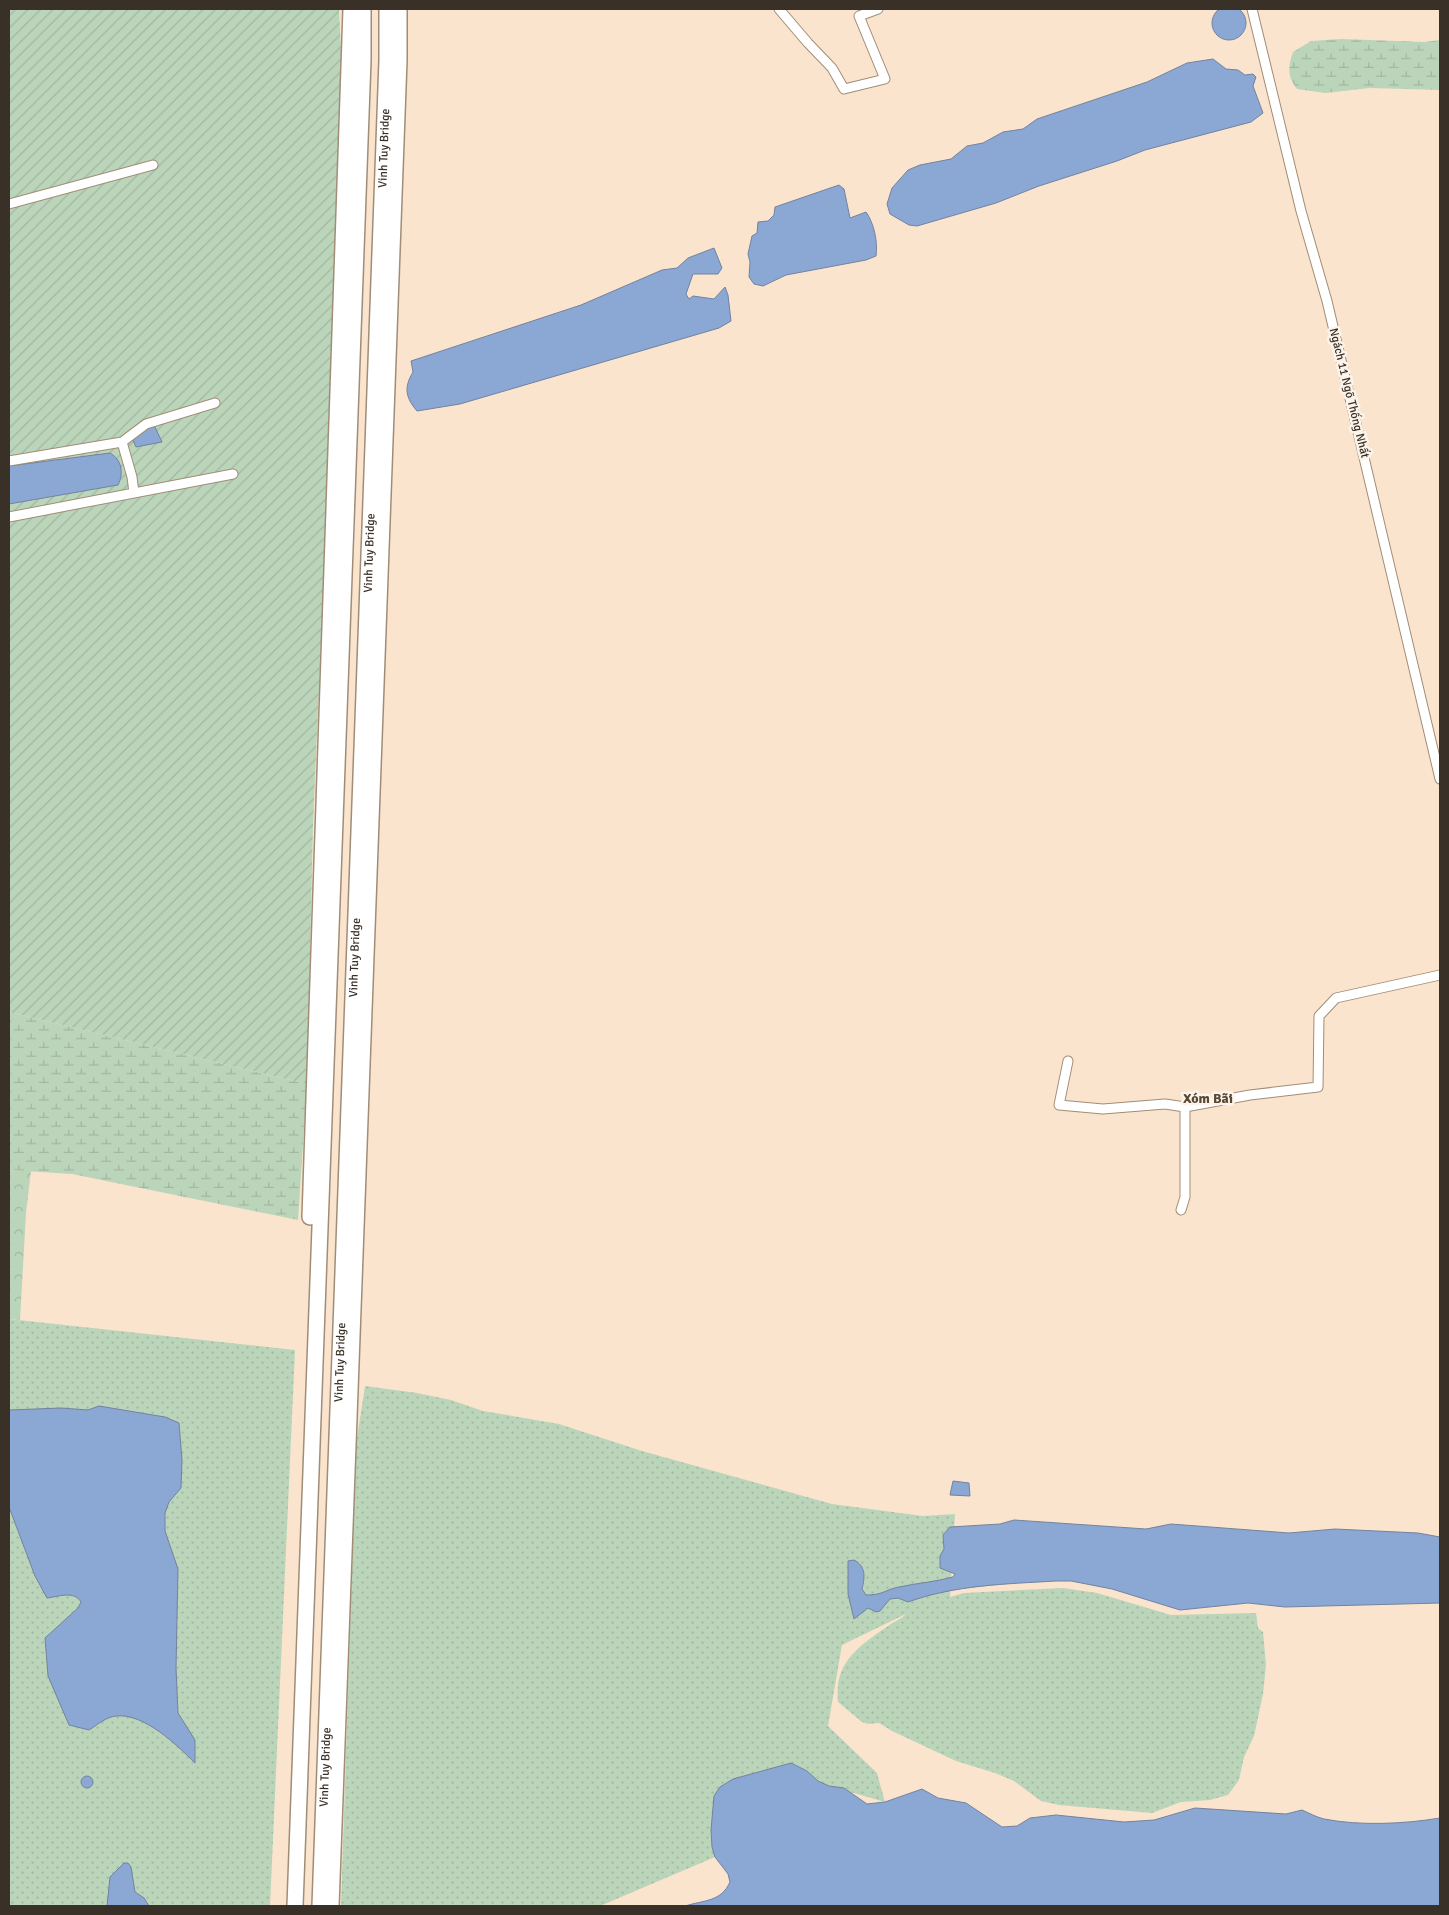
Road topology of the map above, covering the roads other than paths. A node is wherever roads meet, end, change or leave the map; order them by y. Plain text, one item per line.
1 (351, 9) edge
2 (363, 9) edge
3 (387, 9) edge
4 (399, 9) edge
5 (779, 9) edge
6 (878, 9) edge
7 (1252, 9) edge
8 (153, 165) dead end
9 (9, 204) edge
10 (215, 403) dead end
11 (122, 442) junction
12 (9, 461) edge
13 (233, 474) dead end
14 (134, 493) junction
15 (9, 516) edge
16 (1440, 778) edge
17 (1440, 975) edge
18 (1068, 1061) dead end
19 (1185, 1107) junction
20 (1181, 1210) dead end
21 (286, 1906) edge
22 (295, 1906) edge
23 (320, 1906) edge
24 (331, 1906) edge

1 - 21 highway
2 - 22 highway, Vinh Tuy Bridge
3 - 23 highway, Vinh Tuy Bridge
4 - 24 highway, Vinh Tuy Bridge
5 - 6 street
7 - 16 street, Ngách 11 Ngõ Thống Nhất
8 - 9 street
10 - 11 street
11 - 12 street
11 - 14 street
13 - 14 street
14 - 15 street
17 - 19 street
18 - 19 street
19 - 20 street

